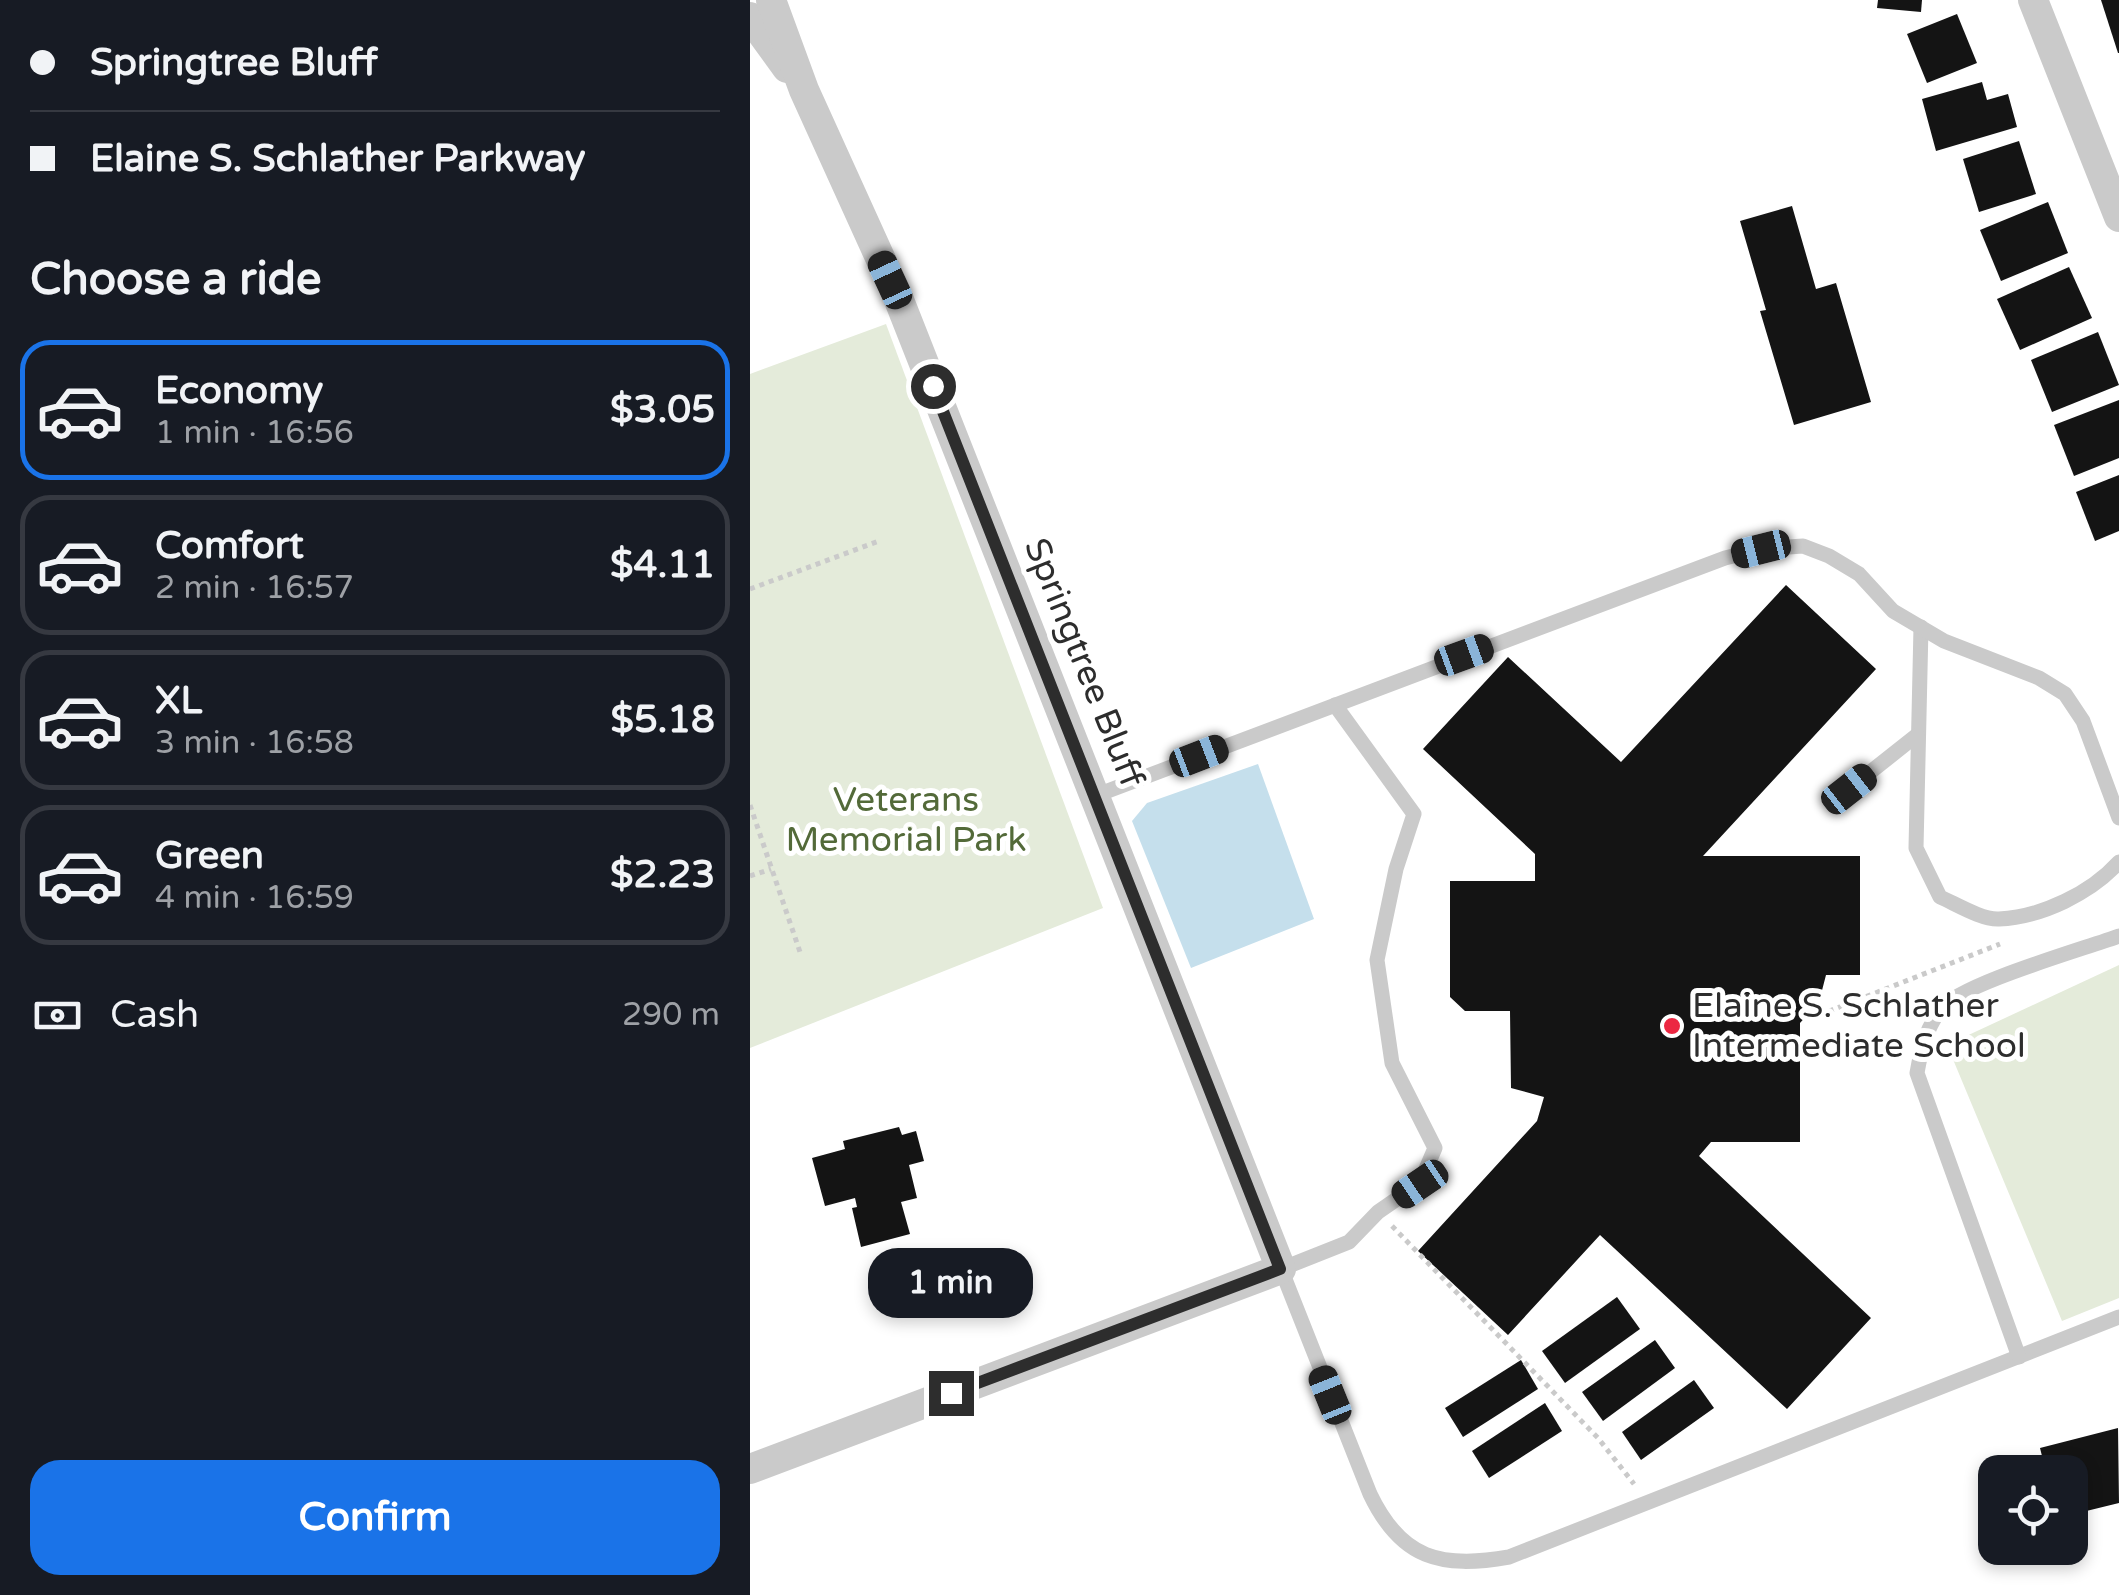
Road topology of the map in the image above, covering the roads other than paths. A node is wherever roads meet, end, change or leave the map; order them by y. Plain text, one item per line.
1 (771, 0) edge
2 (2034, 0) edge
3 (750, 17) edge
4 (804, 90) junction
5 (2119, 217) edge
6 (1921, 627) junction
7 (1335, 705) junction
8 (1917, 734) junction
9 (1849, 789) dead end
10 (1097, 795) junction
11 (2119, 818) edge
12 (2119, 862) edge
13 (2119, 936) edge
14 (1280, 1269) junction
15 (2119, 1317) edge
16 (2019, 1356) junction
17 (750, 1470) edge

1 - 4 street, Springtree Bluff
2 - 5 street
3 - 4 street, Springtree Bluff
4 - 10 street, Springtree Bluff
6 - 7 lane
6 - 8 lane
6 - 11 lane
7 - 10 lane
7 - 14 lane
8 - 9 lane
8 - 12 lane
10 - 14 street, Springtree Bluff
13 - 16 lane
14 - 16 lane
14 - 17 street
15 - 16 lane

